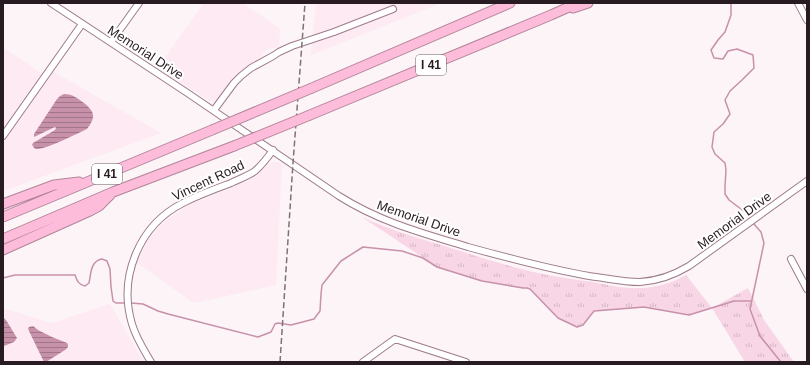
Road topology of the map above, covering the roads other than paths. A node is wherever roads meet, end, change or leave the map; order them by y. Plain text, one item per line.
1 (51, 3) edge
2 (139, 3) edge
3 (510, 3) edge
4 (578, 3) edge
5 (588, 3) edge
6 (798, 3) edge
7 (393, 9) dead end
8 (551, 15) junction
9 (807, 20) edge
10 (82, 24) junction
11 (111, 42) junction
12 (214, 110) junction
13 (3, 135) edge
14 (273, 150) junction
15 (92, 180) junction
16 (807, 181) edge
17 (114, 192) junction
18 (3, 204) edge
19 (3, 217) edge
20 (3, 239) edge
21 (3, 250) edge
22 (791, 259) dead end
23 (807, 289) edge
24 (151, 362) edge
25 (363, 362) edge
26 (466, 362) edge

1 - 10 street, Memorial Drive
2 - 11 street
3 - 15 highway, I 41, bridge
4 - 8 highway, I 41
5 - 8 highway
6 - 9 street
7 - 12 street
8 - 17 highway, I 41, bridge
10 - 11 street, Memorial Drive
10 - 13 street
11 - 12 street, Memorial Drive
12 - 14 street, Memorial Drive
14 - 16 street, Memorial Drive
14 - 24 street, Vincent Road
15 - 18 highway
15 - 19 highway, I 41
17 - 20 highway, I 41
17 - 21 highway
22 - 23 street
25 - 26 street

